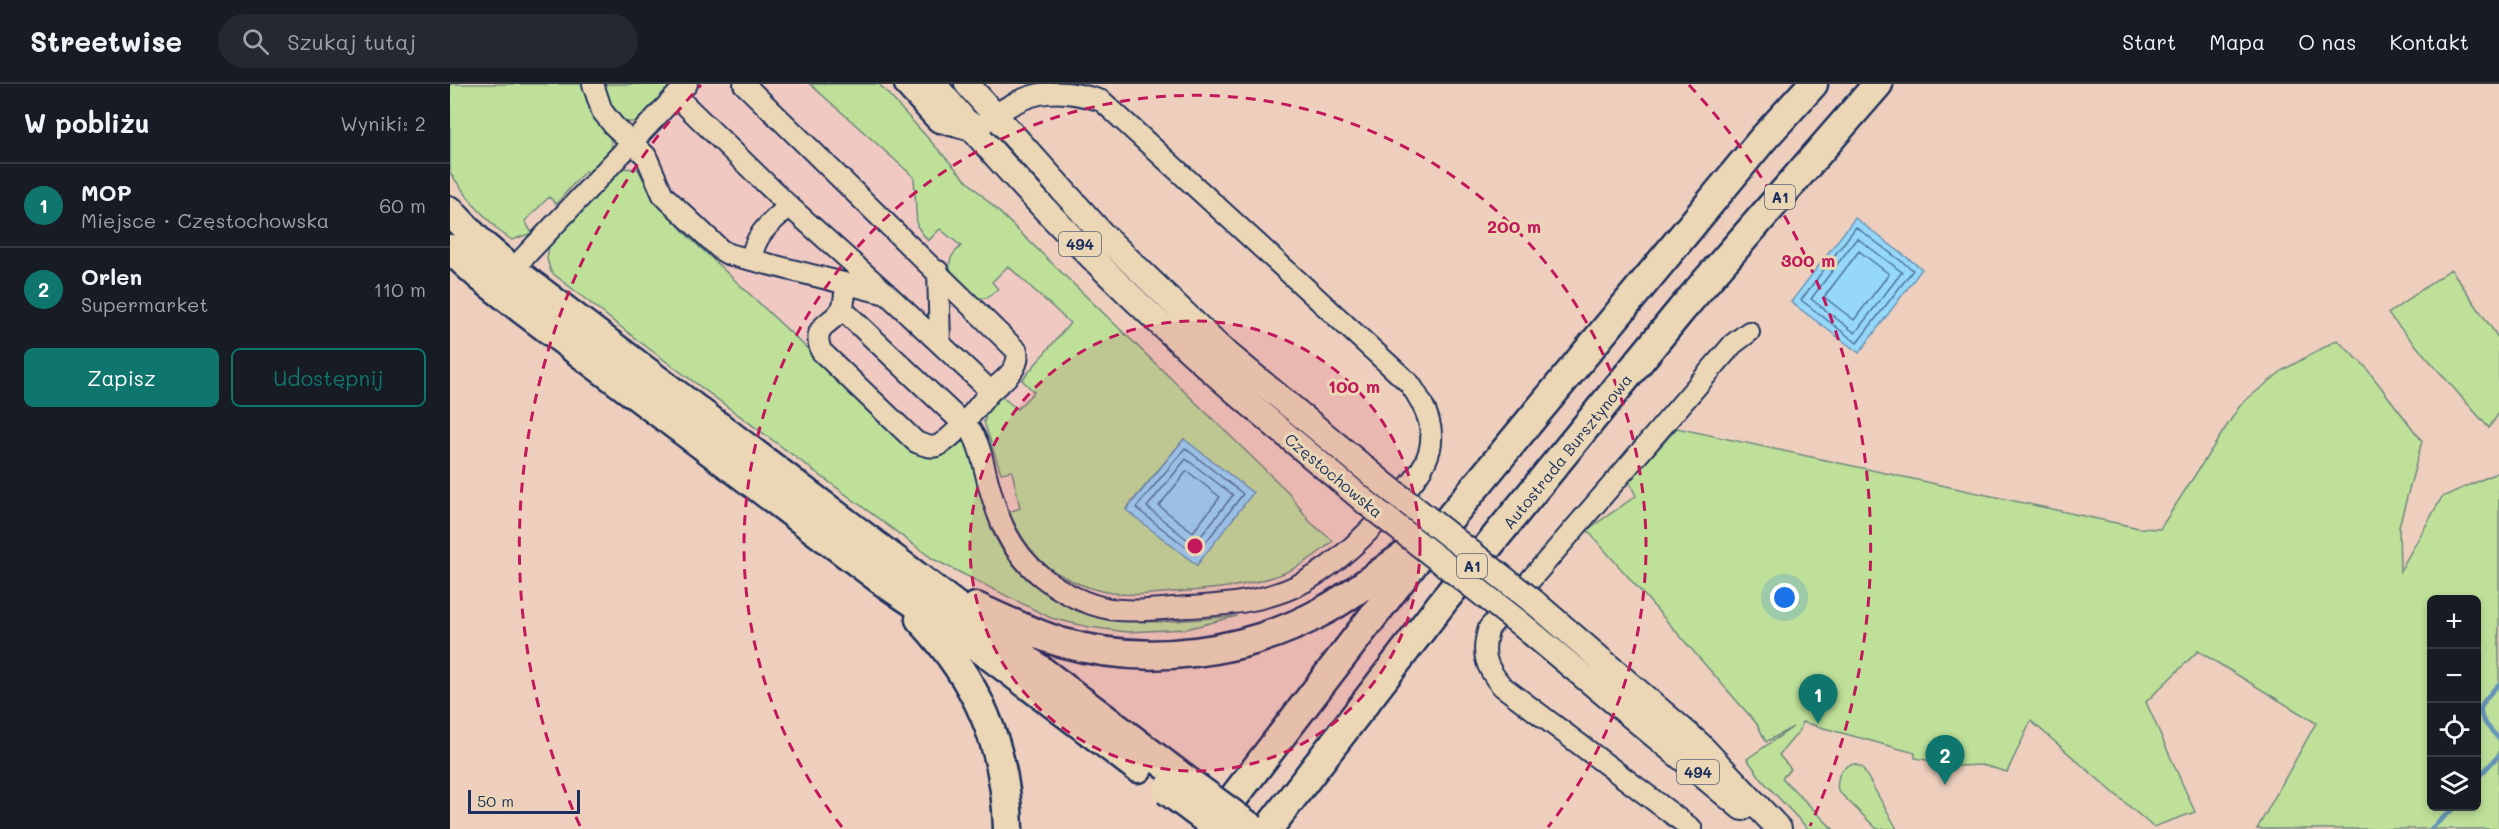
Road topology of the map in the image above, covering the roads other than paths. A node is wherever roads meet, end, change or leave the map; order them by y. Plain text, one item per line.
1 (593, 84) edge
2 (744, 84) edge
3 (909, 84) edge
4 (934, 84) edge
5 (967, 84) edge
6 (1813, 84) edge
7 (1878, 84) edge
8 (682, 90) edge
9 (979, 124) junction
10 (632, 143) junction
11 (789, 206) junction
12 (450, 211) edge
13 (450, 249) edge
14 (751, 259) junction
15 (512, 270) junction
16 (938, 271) junction
17 (846, 284) junction
18 (887, 294) junction
19 (842, 309) junction
20 (1749, 332) dead end
21 (940, 343) junction
22 (990, 392) junction
23 (963, 423) junction
24 (1434, 537) junction
25 (926, 584) junction
26 (888, 585) junction
27 (1173, 782) junction
28 (1008, 829) edge
29 (1210, 829) edge
30 (1219, 829) edge
31 (1253, 829) edge
32 (1268, 829) edge
33 (1692, 829) edge
34 (1767, 829) edge
35 (1779, 829) edge

1 - 10 lane
2 - 16 lane
3 - 9 highway
4 - 9 main road, Częstochowska / 494
5 - 9 main road, Częstochowska / 494
6 - 24 highway
7 - 32 highway, Autostrada Bursztynowa / A1
8 - 10 lane
8 - 11 lane
9 - 23 lane
9 - 34 main road, Częstochowska / 494, bridge
9 - 35 main road, Częstochowska / 494, bridge
10 - 14 lane
10 - 15 lane
11 - 14 lane
11 - 18 lane
12 - 15 highway
13 - 26 highway
14 - 17 lane
15 - 25 highway
16 - 21 lane
16 - 22 lane
17 - 18 lane
17 - 19 lane
18 - 21 lane
19 - 23 lane
19 - 23 lane
20 - 33 lane
21 - 22 lane
22 - 23 lane
24 - 25 highway
24 - 29 highway
25 - 27 highway
26 - 27 highway
26 - 28 highway
27 - 30 highway, bridge
27 - 31 highway, bridge

